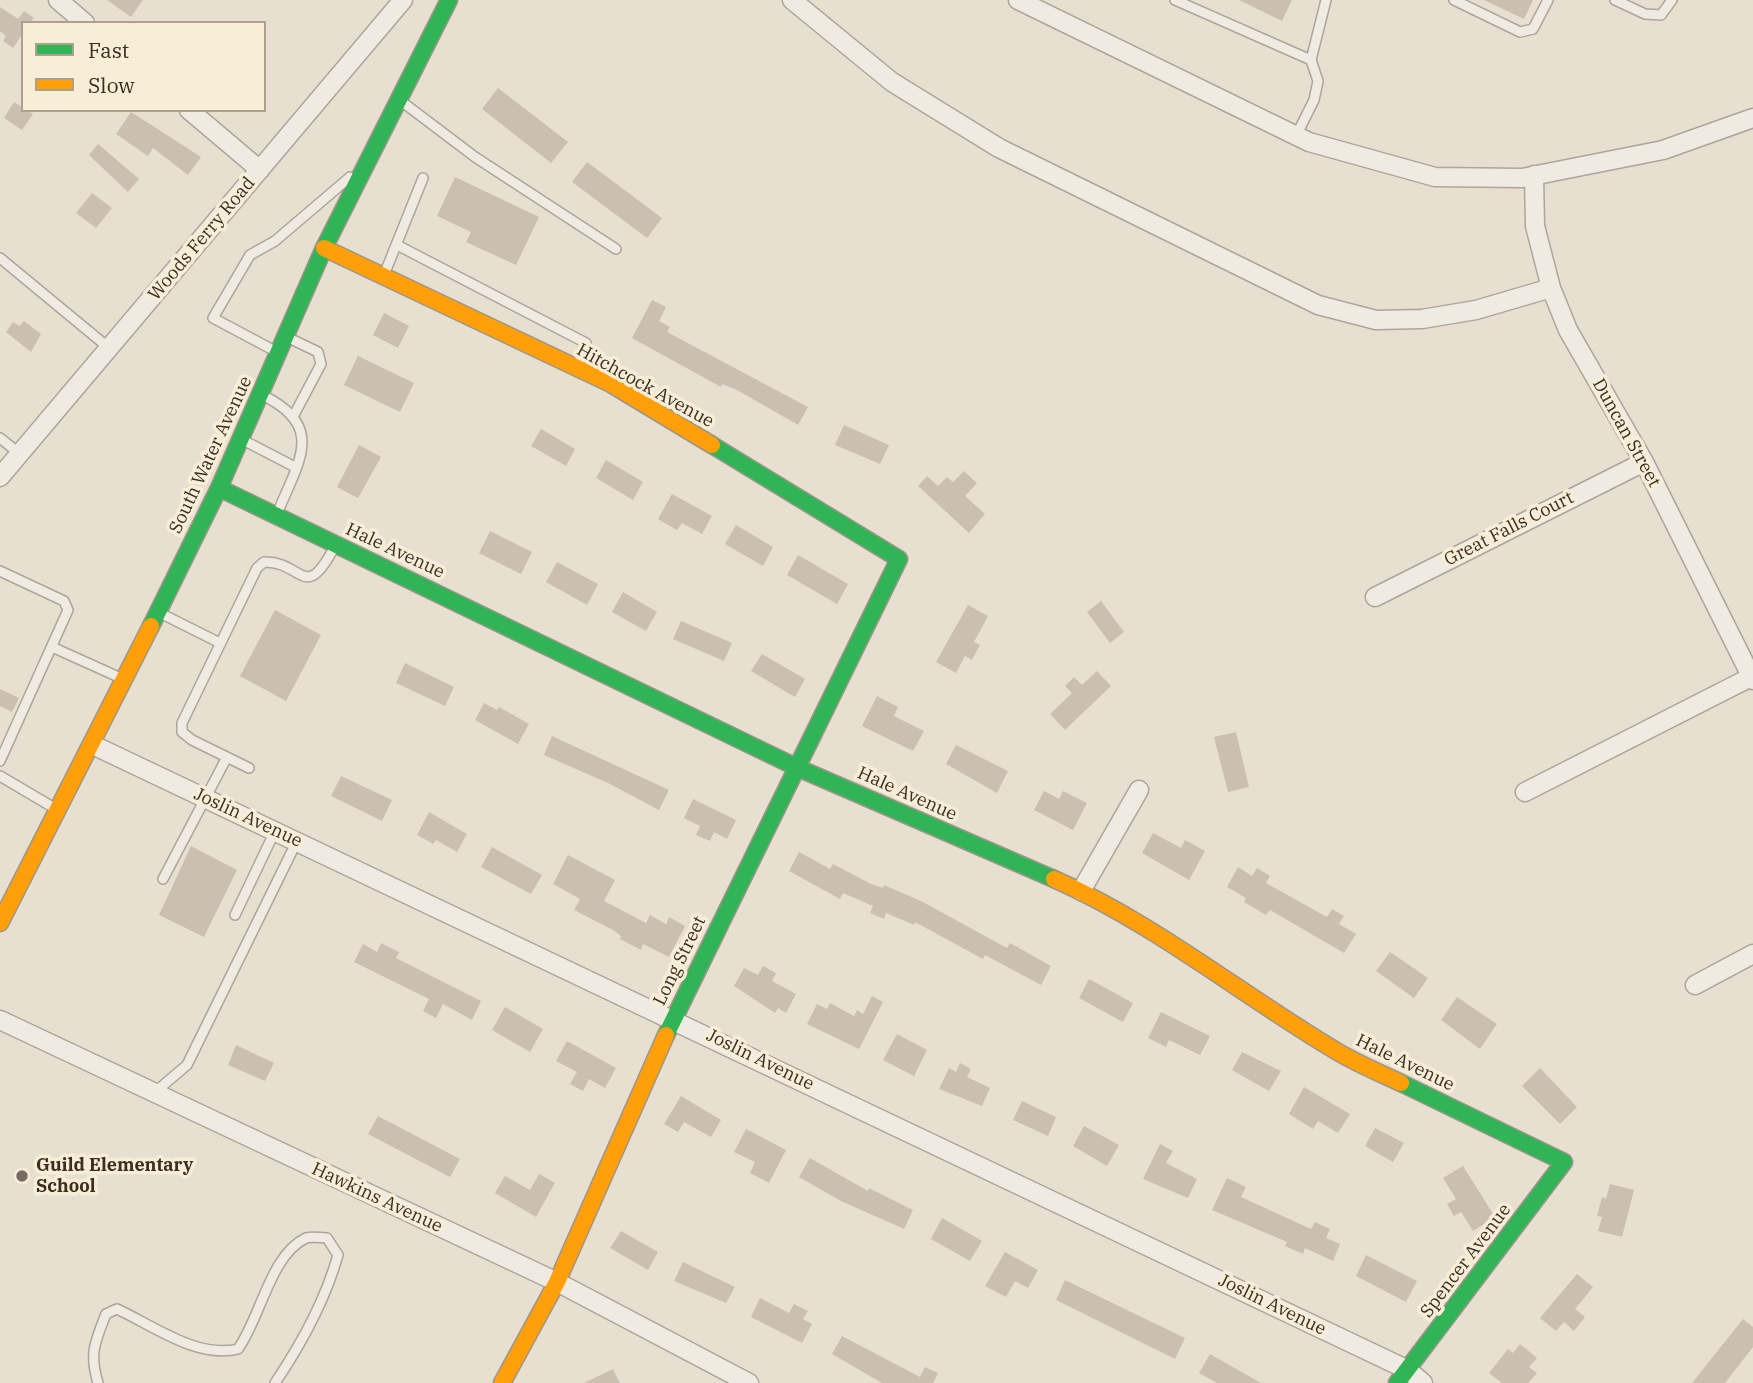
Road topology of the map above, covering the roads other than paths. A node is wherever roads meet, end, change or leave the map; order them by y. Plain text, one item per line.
1 (58, 0) edge
2 (403, 0) edge
3 (449, 0) edge
4 (1018, 0) edge
5 (1175, 0) edge
6 (1326, 0) edge
7 (1454, 0) edge
8 (1548, 0) edge
9 (1615, 0) edge
10 (1672, 0) edge
11 (802, 3) edge
12 (83, 21) edge
13 (1311, 60) junction
14 (397, 98) junction
15 (191, 112) edge
16 (1753, 118) edge
17 (1296, 136) junction
18 (365, 165) junction
19 (260, 170) junction
20 (1534, 175) junction
21 (424, 178) dead end
22 (397, 244) junction
23 (324, 248) junction
24 (616, 249) dead end
25 (0, 258) edge
26 (384, 276) junction
27 (1551, 288) junction
28 (286, 336) junction
29 (109, 348) junction
30 (278, 353) junction
31 (576, 367) junction
32 (260, 394) junction
33 (294, 415) junction
34 (0, 438) edge
35 (240, 439) junction
36 (20, 454) junction
37 (1644, 462) junction
38 (295, 467) junction
39 (0, 477) edge
40 (219, 488) junction
41 (277, 516) junction
42 (336, 544) junction
43 (898, 559) joint
44 (0, 572) edge
45 (1375, 597) dead end
46 (158, 612) junction
47 (220, 643) junction
48 (52, 647) junction
49 (1752, 679) edge
50 (124, 680) junction
51 (93, 745) junction
52 (227, 757) junction
53 (0, 761) edge
54 (249, 768) dead end
55 (798, 768) junction
56 (0, 776) edge
57 (1139, 790) dead end
58 (1525, 792) dead end
59 (206, 798) junction
60 (57, 810) junction
61 (275, 831) junction
62 (297, 841) junction
63 (163, 879) dead end
64 (1081, 891) junction
65 (235, 915) dead end
66 (0, 923) edge
67 (1753, 954) edge
68 (1695, 985) dead end
69 (673, 1019) junction
70 (0, 1020) edge
71 (154, 1093) junction
72 (1564, 1162) joint
73 (557, 1282) junction
74 (1403, 1377) edge
75 (99, 1383) edge
76 (275, 1383) edge
77 (502, 1383) edge
78 (749, 1383) edge
79 (1423, 1383) edge

1 - 12 street
2 - 19 street, Woods Ferry Road
3 - 14 street, South Water Avenue
4 - 17 street
5 - 13 lane
6 - 13 lane
7 - 8 lane
9 - 10 lane
11 - 27 street
13 - 17 lane
14 - 18 street, South Water Avenue
14 - 24 lane
15 - 19 street
16 - 20 street
17 - 20 street
18 - 23 street, South Water Avenue
18 - 30 lane
19 - 29 street, Woods Ferry Road
20 - 27 street, Duncan Street
21 - 22 lane
22 - 26 lane
22 - 31 lane
23 - 26 street, Hitchcock Avenue
23 - 28 street, South Water Avenue
25 - 29 lane
26 - 31 street, Hitchcock Avenue
27 - 37 street, Duncan Street
28 - 30 street, South Water Avenue
28 - 33 lane
29 - 36 street, Woods Ferry Road
30 - 32 street, South Water Avenue
31 - 43 street, Hitchcock Avenue
32 - 33 lane
32 - 35 street, South Water Avenue
33 - 38 lane
34 - 36 lane
35 - 38 lane
35 - 40 street, South Water Avenue
36 - 39 street, Woods Ferry Road
37 - 45 street, Great Falls Court
37 - 49 street, Duncan Street
38 - 41 lane
40 - 41 street, Hale Avenue
40 - 46 street, South Water Avenue
41 - 42 street, Hale Avenue
42 - 47 lane
42 - 55 street, Hale Avenue
43 - 55 street, Long Street
44 - 48 lane
46 - 47 lane
46 - 50 street, South Water Avenue
47 - 52 lane
48 - 50 lane
48 - 53 lane
49 - 58 street
50 - 51 street, South Water Avenue
51 - 59 street, Joslin Avenue
51 - 60 street, South Water Avenue
52 - 54 lane
52 - 59 lane
55 - 64 street, Hale Avenue
55 - 69 street, Long Street
56 - 60 lane
57 - 64 street
59 - 61 street, Joslin Avenue
59 - 63 lane
60 - 66 street, South Water Avenue
61 - 62 street, Joslin Avenue
61 - 65 lane
62 - 69 street, Joslin Avenue
62 - 71 lane
64 - 72 street, Hale Avenue
67 - 68 street
69 - 73 street, Long Street
69 - 74 street, Joslin Avenue
70 - 71 street, Hawkins Avenue
71 - 73 street, Hawkins Avenue
72 - 74 street, Spencer Avenue
73 - 77 street, Long Street
73 - 78 street, Hawkins Avenue
74 - 79 street, Joslin Avenue
75 - 76 lane

